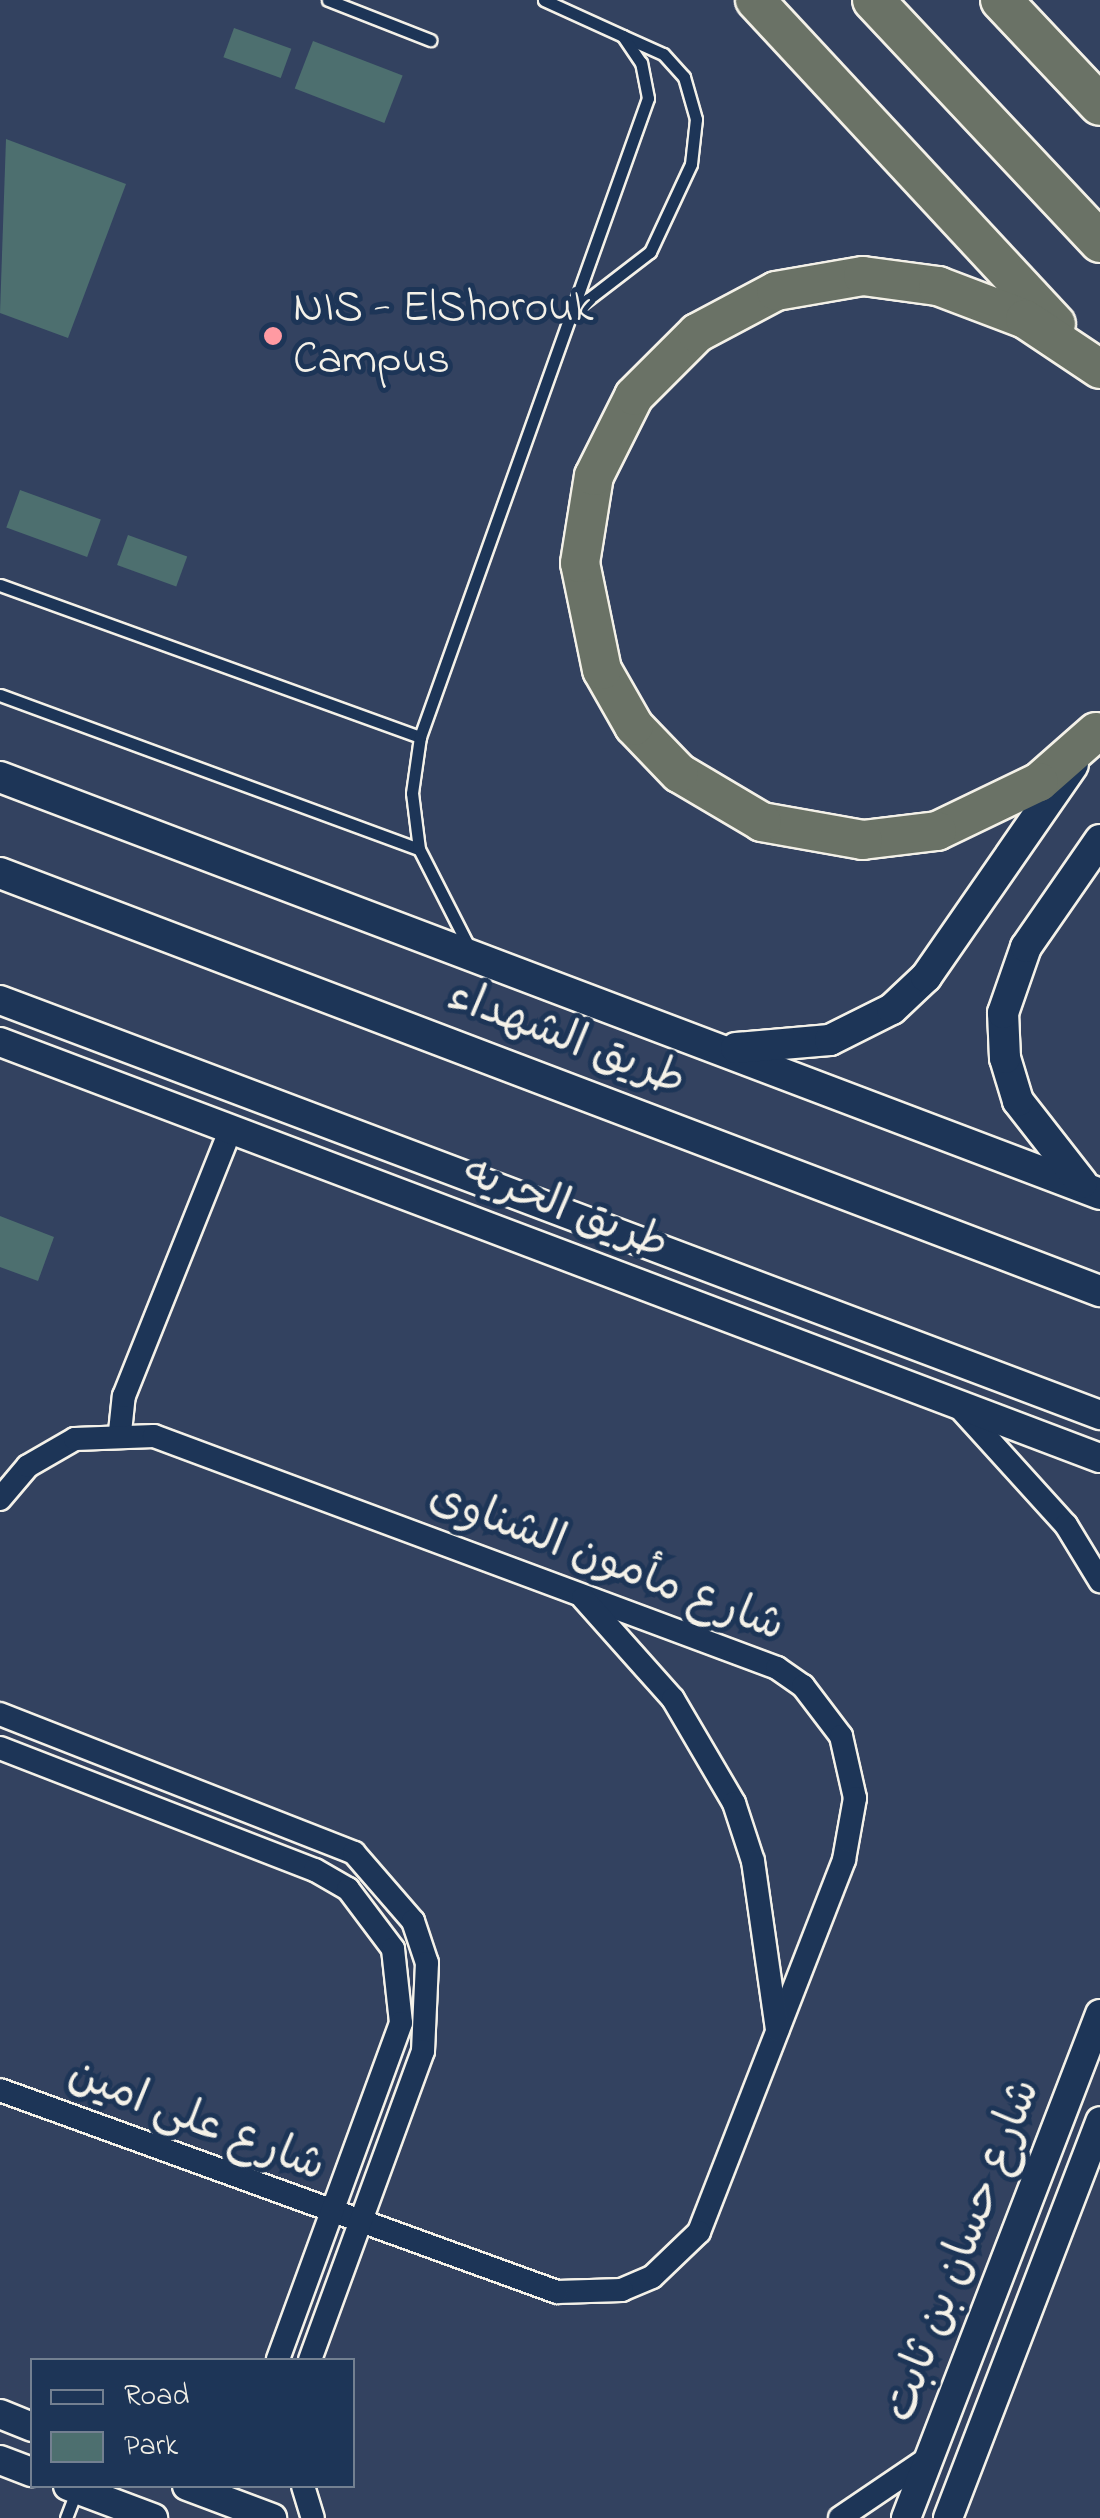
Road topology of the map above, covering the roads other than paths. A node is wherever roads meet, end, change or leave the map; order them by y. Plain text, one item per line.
1 (328, 0) edge
2 (544, 0) edge
3 (755, 0) edge
4 (873, 0) edge
5 (1001, 0) edge
6 (623, 36) junction
7 (430, 40) dead end
8 (1100, 105) edge
9 (1100, 242) edge
10 (573, 312) junction
11 (1100, 369) edge
12 (0, 584) edge
13 (0, 694) edge
14 (1098, 729) edge
15 (420, 737) junction
16 (0, 777) edge
17 (1100, 840) edge
18 (419, 849) junction
19 (0, 872) edge
20 (474, 957) junction
21 (0, 1000) edge
22 (0, 1042) edge
23 (715, 1048) junction
24 (231, 1129) junction
25 (1094, 1192) edge
26 (1100, 1291) edge
27 (957, 1404) junction
28 (1100, 1415) edge
29 (120, 1432) junction
30 (1100, 1458) edge
31 (0, 1499) edge
32 (1100, 1581) edge
33 (578, 1593) junction
34 (0, 1714) edge
35 (0, 1748) edge
36 (1100, 2014) edge
37 (777, 2034) junction
38 (0, 2090) edge
39 (1100, 2122) edge
40 (334, 2217) junction
41 (364, 2228) junction
42 (279, 2358) edge
43 (311, 2358) edge
44 (0, 2414) edge
45 (30, 2426) edge
46 (930, 2457) junction
47 (0, 2460) edge
48 (30, 2471) edge
49 (191, 2488) edge
50 (304, 2488) edge
51 (86, 2498) edge
52 (66, 2518) edge
53 (154, 2518) edge
54 (272, 2518) edge
55 (313, 2518) edge
56 (840, 2518) edge
57 (906, 2518) edge
58 (948, 2518) edge

1 - 7 lane
2 - 6 lane
3 - 11 highway
4 - 9 highway
5 - 8 highway
6 - 10 lane
6 - 10 lane
10 - 15 lane
11 - 14 highway
12 - 15 lane
13 - 18 lane
14 - 23 main road
15 - 18 lane
16 - 20 main road, طريق الشهداء
17 - 25 main road
18 - 20 lane
19 - 26 main road, طريق الشهداء
20 - 23 main road, طريق الشهداء
21 - 28 street, طريق الحريه
22 - 24 street, طريق الحريه
23 - 25 main road, طريق الشهداء
24 - 27 street, طريق الحريه
24 - 29 street
27 - 30 street, طريق الحريه
27 - 32 street
29 - 31 street, شارع مأمون الشناوى
29 - 33 street, شارع مأمون الشناوى
33 - 37 street
33 - 37 street, شارع مأمون الشناوى
34 - 41 street
35 - 40 street
36 - 46 street, شارع حسان بن ثابت
37 - 41 street, شارع مأمون الشناوى
38 - 40 street, شارع على امين
39 - 58 street, شارع حسان بن ثابت
40 - 41 street, شارع على امين
40 - 42 street
41 - 43 street
44 - 45 street
46 - 56 street
46 - 57 street, شارع حسان بن ثابت
47 - 48 street
49 - 54 street
50 - 55 street
51 - 52 lane
51 - 53 street

